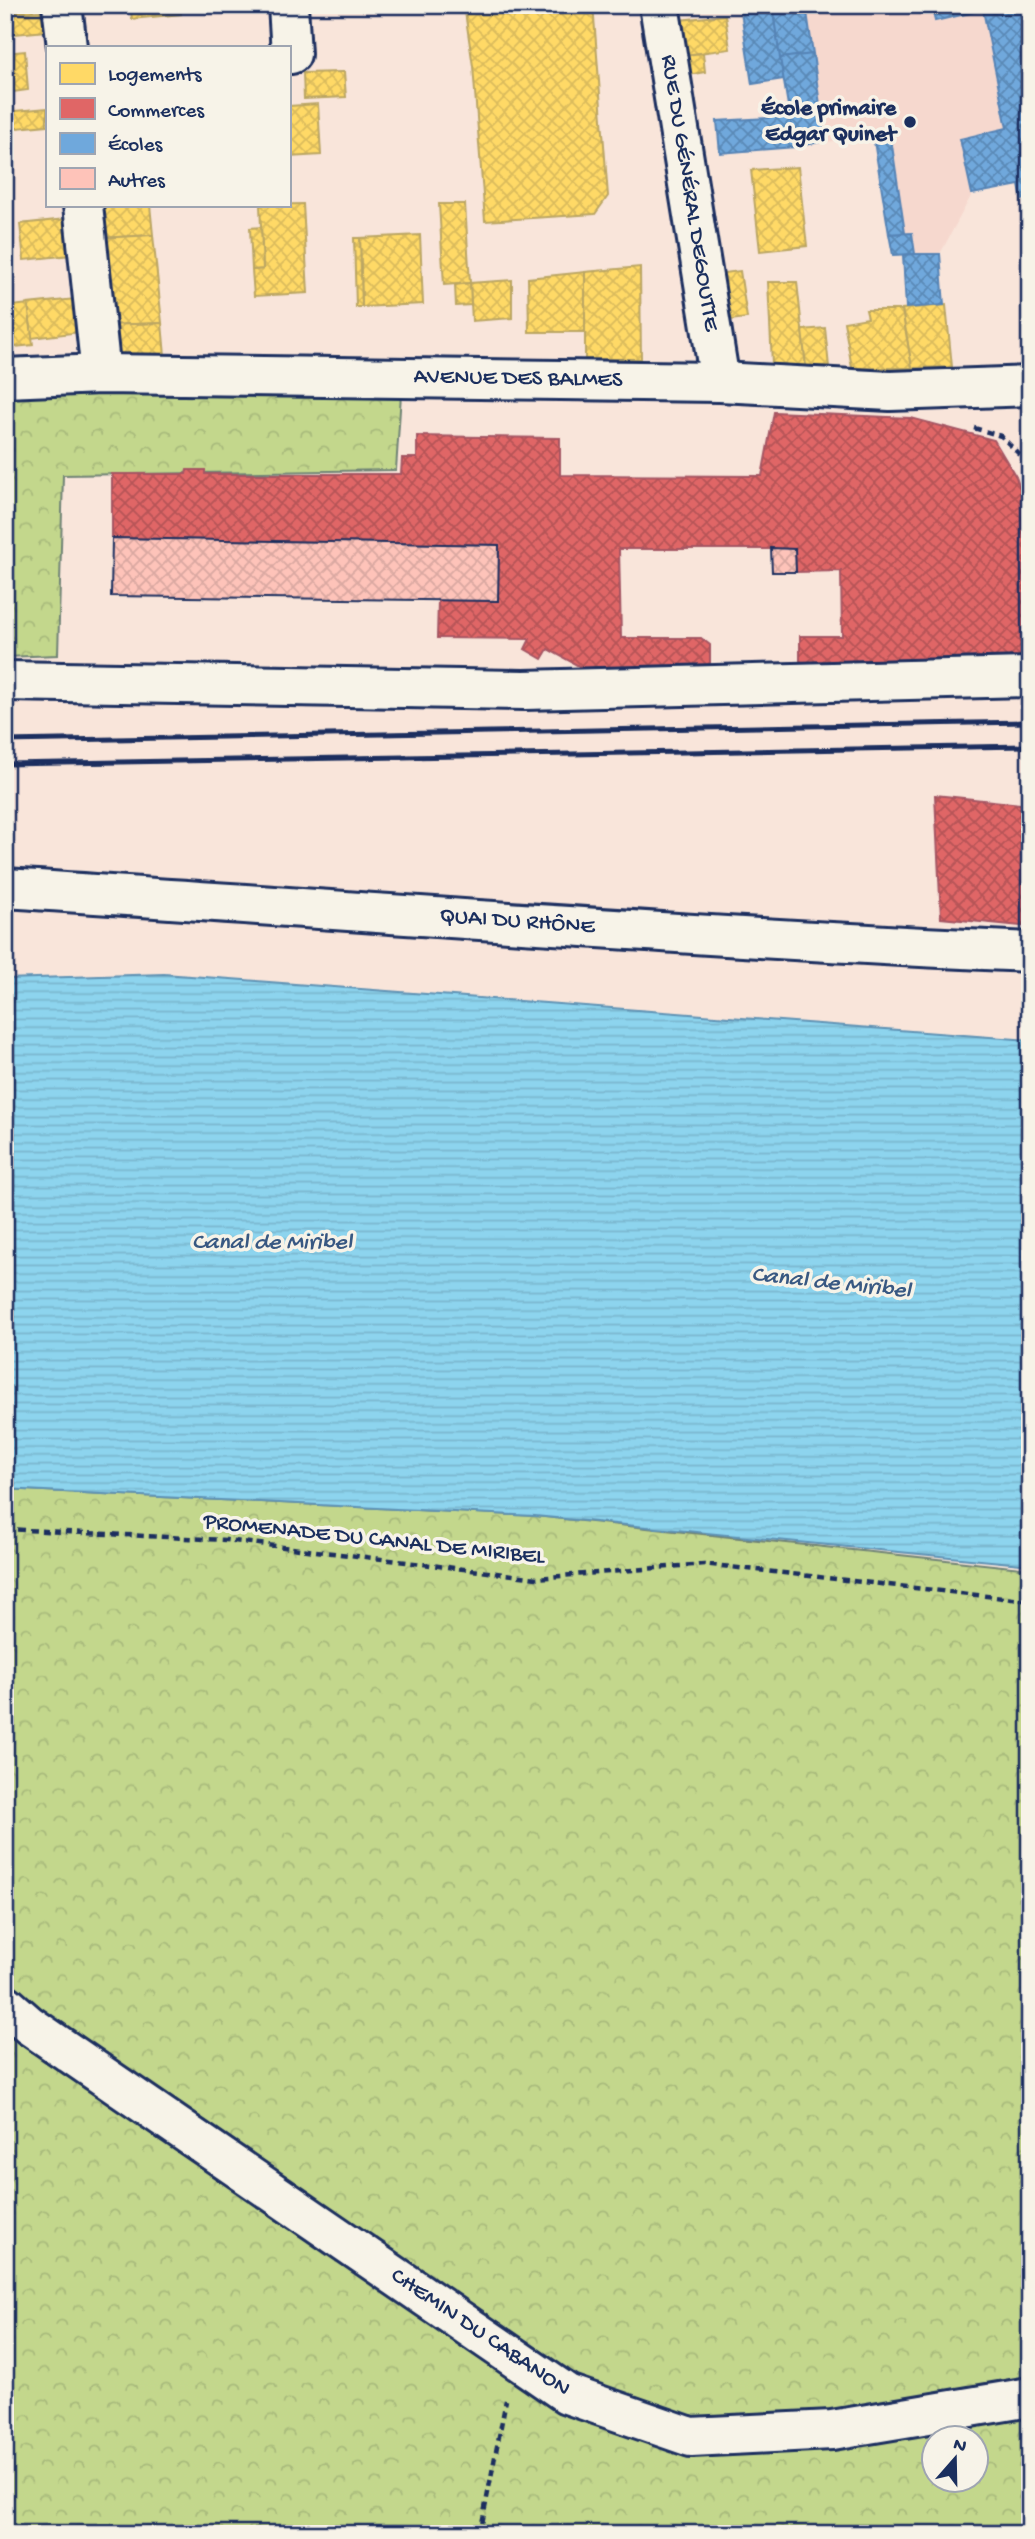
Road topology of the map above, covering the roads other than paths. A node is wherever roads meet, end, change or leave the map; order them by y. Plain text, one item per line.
1 (62, 5) edge
2 (288, 5) edge
3 (659, 5) edge
4 (67, 46) edge
5 (290, 46) edge
6 (83, 206) edge
7 (101, 374) junction
8 (5, 378) edge
9 (720, 382) junction
10 (1030, 386) edge
11 (1030, 677) edge
12 (5, 681) edge
13 (5, 888) edge
14 (1030, 952) edge
15 (5, 2004) edge
16 (1030, 2398) edge

1 - 4 street
2 - 5 street
3 - 9 street, RUE DU GÉNÉRAL DEGOUTTE
6 - 7 street
7 - 8 street, AVENUE DES BALMES
7 - 9 street, AVENUE DES BALMES
9 - 10 street, AVENUE DES BALMES
11 - 12 street
13 - 14 street, QUAI DU RHÔNE
15 - 16 street, CHEMIN DU CABANON

